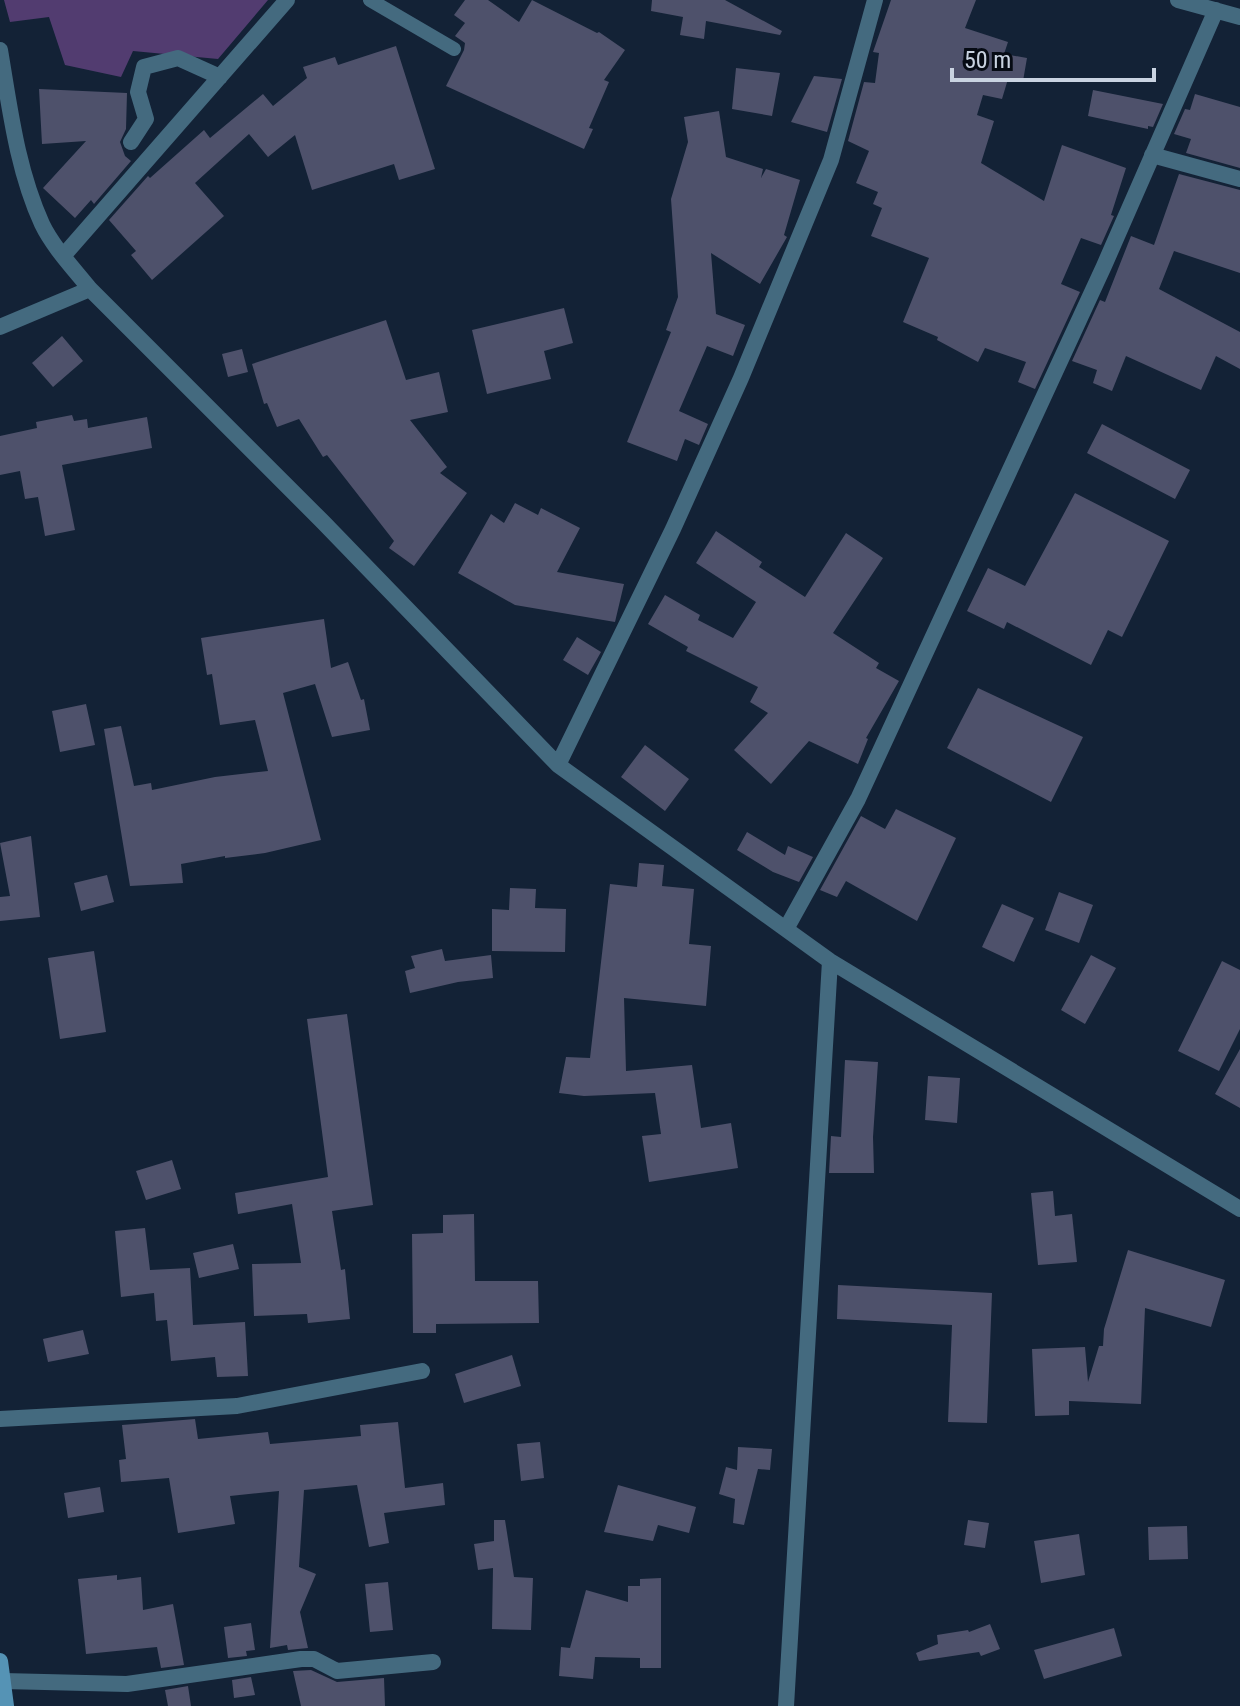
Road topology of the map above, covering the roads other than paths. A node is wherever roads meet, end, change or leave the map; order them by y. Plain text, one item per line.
1 (287, 0) edge
2 (370, 0) edge
3 (875, 0) edge
4 (1178, 0) edge
5 (1216, 10) junction
6 (1240, 17) edge
7 (454, 49) dead end
8 (0, 50) edge
9 (220, 77) junction
10 (131, 142) dead end
11 (1152, 155) junction
12 (1240, 179) edge
13 (64, 255) junction
14 (90, 289) junction
15 (0, 327) edge
16 (558, 765) junction
17 (786, 929) junction
18 (830, 961) junction
19 (1240, 1209) edge
20 (422, 1371) dead end
21 (0, 1419) edge
22 (0, 1661) edge
23 (433, 1662) dead end
24 (3, 1681) junction
25 (6, 1706) edge
26 (786, 1706) edge

1 - 9 street
2 - 7 lane
3 - 16 street
4 - 5 street
5 - 6 street
5 - 11 street
8 - 13 street
9 - 10 street
9 - 13 street
11 - 12 street
11 - 17 street
13 - 14 street
14 - 15 street
14 - 16 street
16 - 17 street
17 - 18 street
18 - 19 street
18 - 26 street
20 - 21 street
22 - 24 main road
23 - 24 street
24 - 25 main road

